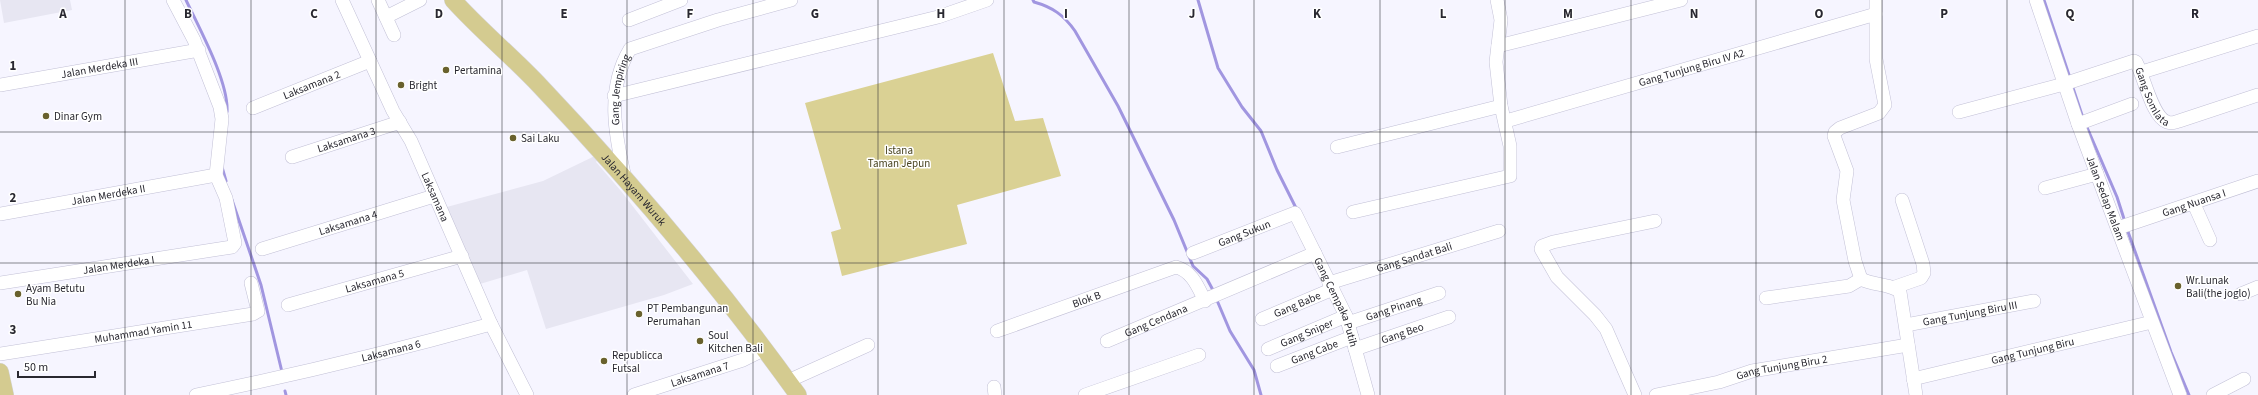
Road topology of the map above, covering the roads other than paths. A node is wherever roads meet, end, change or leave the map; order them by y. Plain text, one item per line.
1 (173, 0) edge
2 (342, 0) edge
3 (378, 0) edge
4 (420, 0) edge
5 (453, 0) edge
6 (682, 0) edge
7 (791, 0) edge
8 (987, 0) edge
9 (1497, 0) edge
10 (1681, 0) edge
11 (1876, 0) edge
12 (2036, 0) edge
13 (1876, 14) junction
14 (386, 17) junction
15 (629, 20) dead end
16 (394, 35) dead end
17 (2258, 36) edge
18 (1498, 46) junction
19 (199, 50) junction
20 (370, 61) junction
21 (2142, 72) junction
22 (2070, 82) junction
23 (0, 85) edge
24 (2258, 95) edge
25 (614, 96) junction
26 (2132, 104) dead end
27 (1501, 106) junction
28 (253, 108) dead end
29 (1959, 112) dead end
30 (1506, 121) junction
31 (400, 122) junction
32 (2084, 122) junction
33 (1338, 147) dead end
34 (292, 157) dead end
35 (2097, 174) junction
36 (216, 175) junction
37 (625, 178) junction
38 (2258, 181) edge
39 (2045, 188) dead end
40 (434, 196) junction
41 (1902, 200) dead end
42 (2194, 204) junction
43 (1353, 212) dead end
44 (1294, 213) joint
45 (0, 214) edge
46 (1655, 221) dead end
47 (2124, 226) junction
48 (1499, 231) dead end
49 (2210, 240) dead end
50 (262, 250) dead end
51 (1193, 253) dead end
52 (1315, 254) junction
53 (462, 256) junction
54 (1861, 279) junction
55 (0, 283) edge
56 (251, 283) dead end
57 (1331, 286) junction
58 (1895, 287) junction
59 (2258, 287) edge
60 (1439, 294) dead end
61 (2241, 294) dead end
62 (1212, 298) junction
63 (1766, 298) dead end
64 (2034, 301) dead end
65 (288, 305) dead end
66 (1449, 318) dead end
67 (1262, 319) dead end
68 (1347, 319) junction
69 (2152, 322) junction
70 (491, 324) junction
71 (1906, 325) junction
72 (997, 331) dead end
73 (1107, 341) dead end
74 (1354, 343) junction
75 (868, 345) dead end
76 (1908, 345) junction
77 (1268, 349) dead end
78 (763, 350) junction
79 (0, 354) edge
80 (1199, 355) dead end
81 (1277, 366) dead end
82 (0, 372) edge
83 (1913, 379) junction
84 (2244, 379) dead end
85 (788, 381) junction
86 (5, 395) edge
87 (196, 395) edge
88 (527, 395) edge
89 (634, 395) edge
90 (798, 395) edge
91 (1085, 395) edge
92 (1368, 395) edge
93 (1636, 395) edge
94 (1656, 395) edge
95 (1916, 395) edge
96 (2180, 395) edge
97 (2213, 395) edge

1 - 19 street
2 - 20 street, Laksamana
3 - 14 street
4 - 14 street
5 - 37 main road, Jalan Hayam Wuruk
6 - 15 street
7 - 25 street, Gang Jempiring
8 - 25 street
9 - 18 street
10 - 18 street
11 - 13 street
12 - 22 street, Jalan Sedap Malam
13 - 30 street, Gang Tunjung Biru IV A2
13 - 54 street
14 - 16 street
17 - 21 street
18 - 27 street
19 - 23 street, Jalan Merdeka III
19 - 36 street
20 - 28 street, Laksamana 2
20 - 31 street, Laksamana
21 - 22 street, Gang Somlata
21 - 24 street, Gang Somlata
22 - 29 street
22 - 32 street, Jalan Sedap Malam
25 - 37 street, Gang Jempiring
26 - 32 street
27 - 30 street
27 - 33 street
30 - 43 street
31 - 34 street, Laksamana 3
31 - 40 street, Laksamana
32 - 35 street, Jalan Sedap Malam
35 - 39 street
35 - 47 street, Jalan Sedap Malam
36 - 45 street, Jalan Merdeka II
36 - 55 street, Jalan Merdeka I
37 - 78 main road, Jalan Hayam Wuruk
38 - 42 street, Gang Nuansa I
40 - 50 street, Laksamana 4
40 - 53 street, Laksamana
41 - 58 street
42 - 47 street, Gang Nuansa I
42 - 49 street
44 - 51 street, Gang Sukun
44 - 52 street, Gang Cempaka Putih
46 - 93 street
47 - 69 street, Jalan Sedap Malam
48 - 57 street, Gang Sandat Bali
52 - 57 street, Gang Cempaka Putih
52 - 62 street, Gang Cendana
53 - 65 street, Laksamana 5
53 - 70 street, Laksamana
54 - 58 street
54 - 63 street
56 - 79 street, Muhammad Yamin 11
57 - 67 street, Gang Babe
57 - 68 street, Gang Cempaka Putih
58 - 71 street
59 - 61 street
60 - 68 street, Gang Pinang
62 - 72 street, Blok B
62 - 73 street, Gang Cendana
64 - 71 street, Gang Tunjung Biru III
66 - 74 street, Gang Beo
68 - 74 street, Gang Cempaka Putih
68 - 77 street, Gang Sniper
69 - 83 street, Gang Tunjung Biru
69 - 96 street, Jalan Sedap Malam
70 - 87 street, Laksamana 6
70 - 88 street, Laksamana
71 - 76 street
74 - 81 street, Gang Cabe
74 - 92 street, Gang Cempaka Putih
75 - 85 street
76 - 83 street
76 - 94 street, Gang Tunjung Biru 2
78 - 85 main road, Jalan Hayam Wuruk
78 - 89 street, Laksamana 7
80 - 91 street
82 - 86 main road
83 - 95 street
84 - 97 street
85 - 90 main road, Jalan Hayam Wuruk

